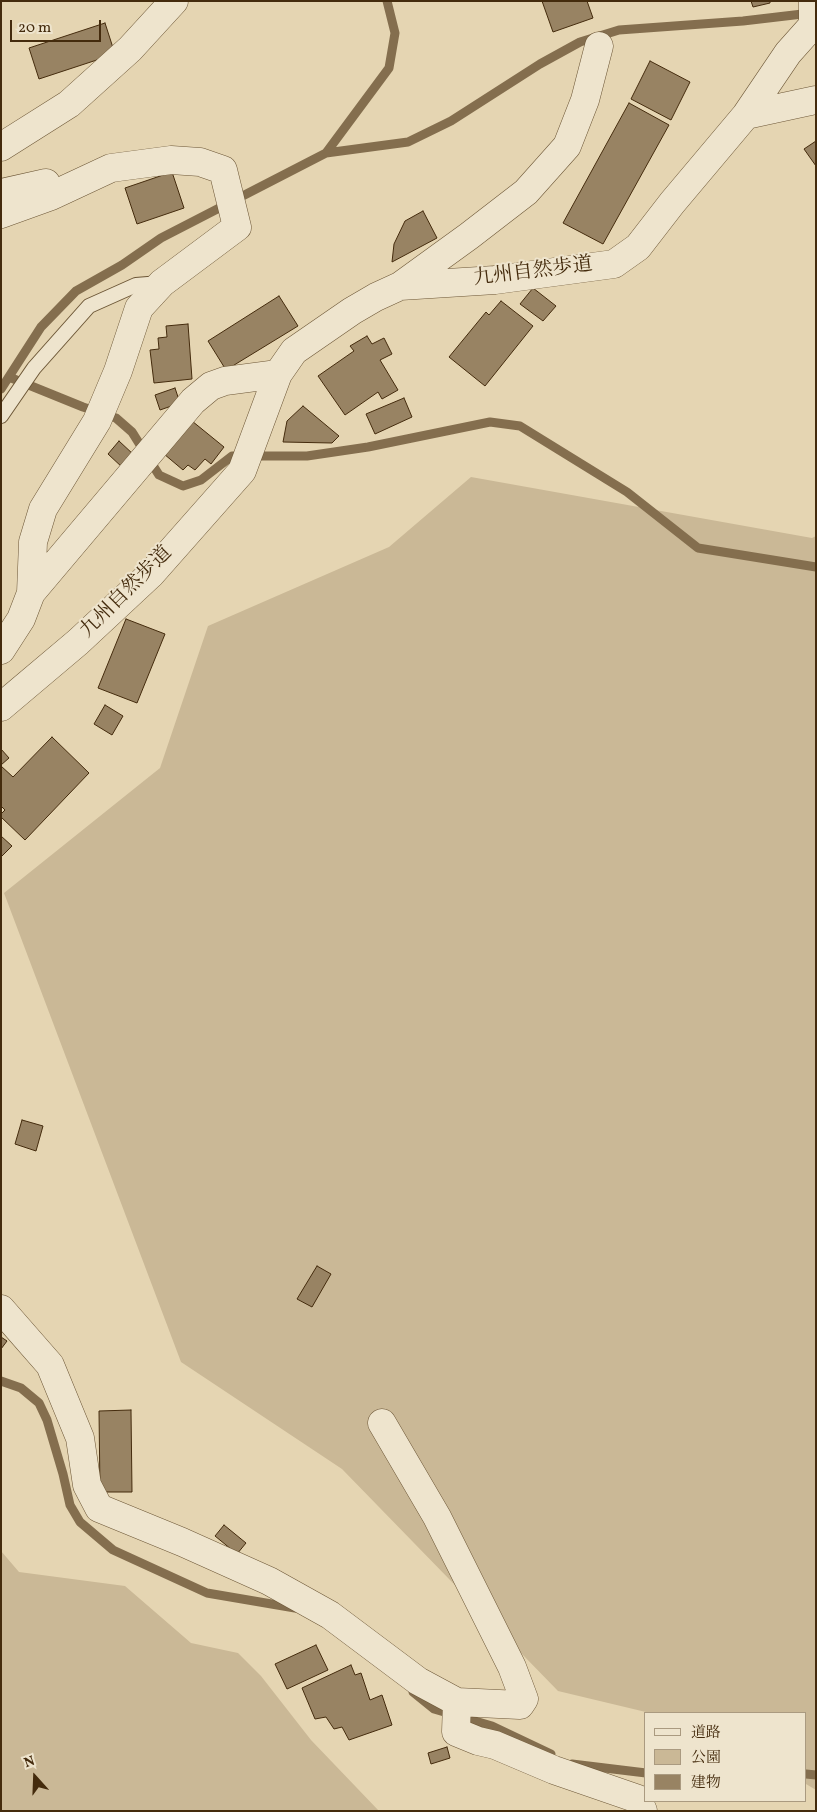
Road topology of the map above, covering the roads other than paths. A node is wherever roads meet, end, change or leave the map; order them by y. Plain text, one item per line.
1 (174, 1) edge
2 (813, 13) edge
3 (599, 46) dead end
4 (816, 100) edge
5 (746, 115) junction
6 (1, 147) edge
7 (110, 168) junction
8 (1, 193) edge
9 (1, 214) edge
10 (162, 283) junction
11 (400, 286) junction
12 (278, 374) junction
13 (1, 416) edge
14 (31, 592) junction
15 (1, 650) edge
16 (1, 707) edge
17 (1, 1308) edge
18 (382, 1423) dead end
19 (457, 1703) junction
20 (642, 1811) edge

1 - 6 street
2 - 5 street, 九州自然歩道
3 - 11 street
4 - 5 street
5 - 11 street, 九州自然歩道
7 - 8 street
7 - 9 street
7 - 10 street
10 - 13 lane
10 - 14 street
11 - 12 street, 九州自然歩道
12 - 14 street
12 - 16 street, 九州自然歩道
14 - 15 street
17 - 19 street
18 - 19 street
19 - 20 street

